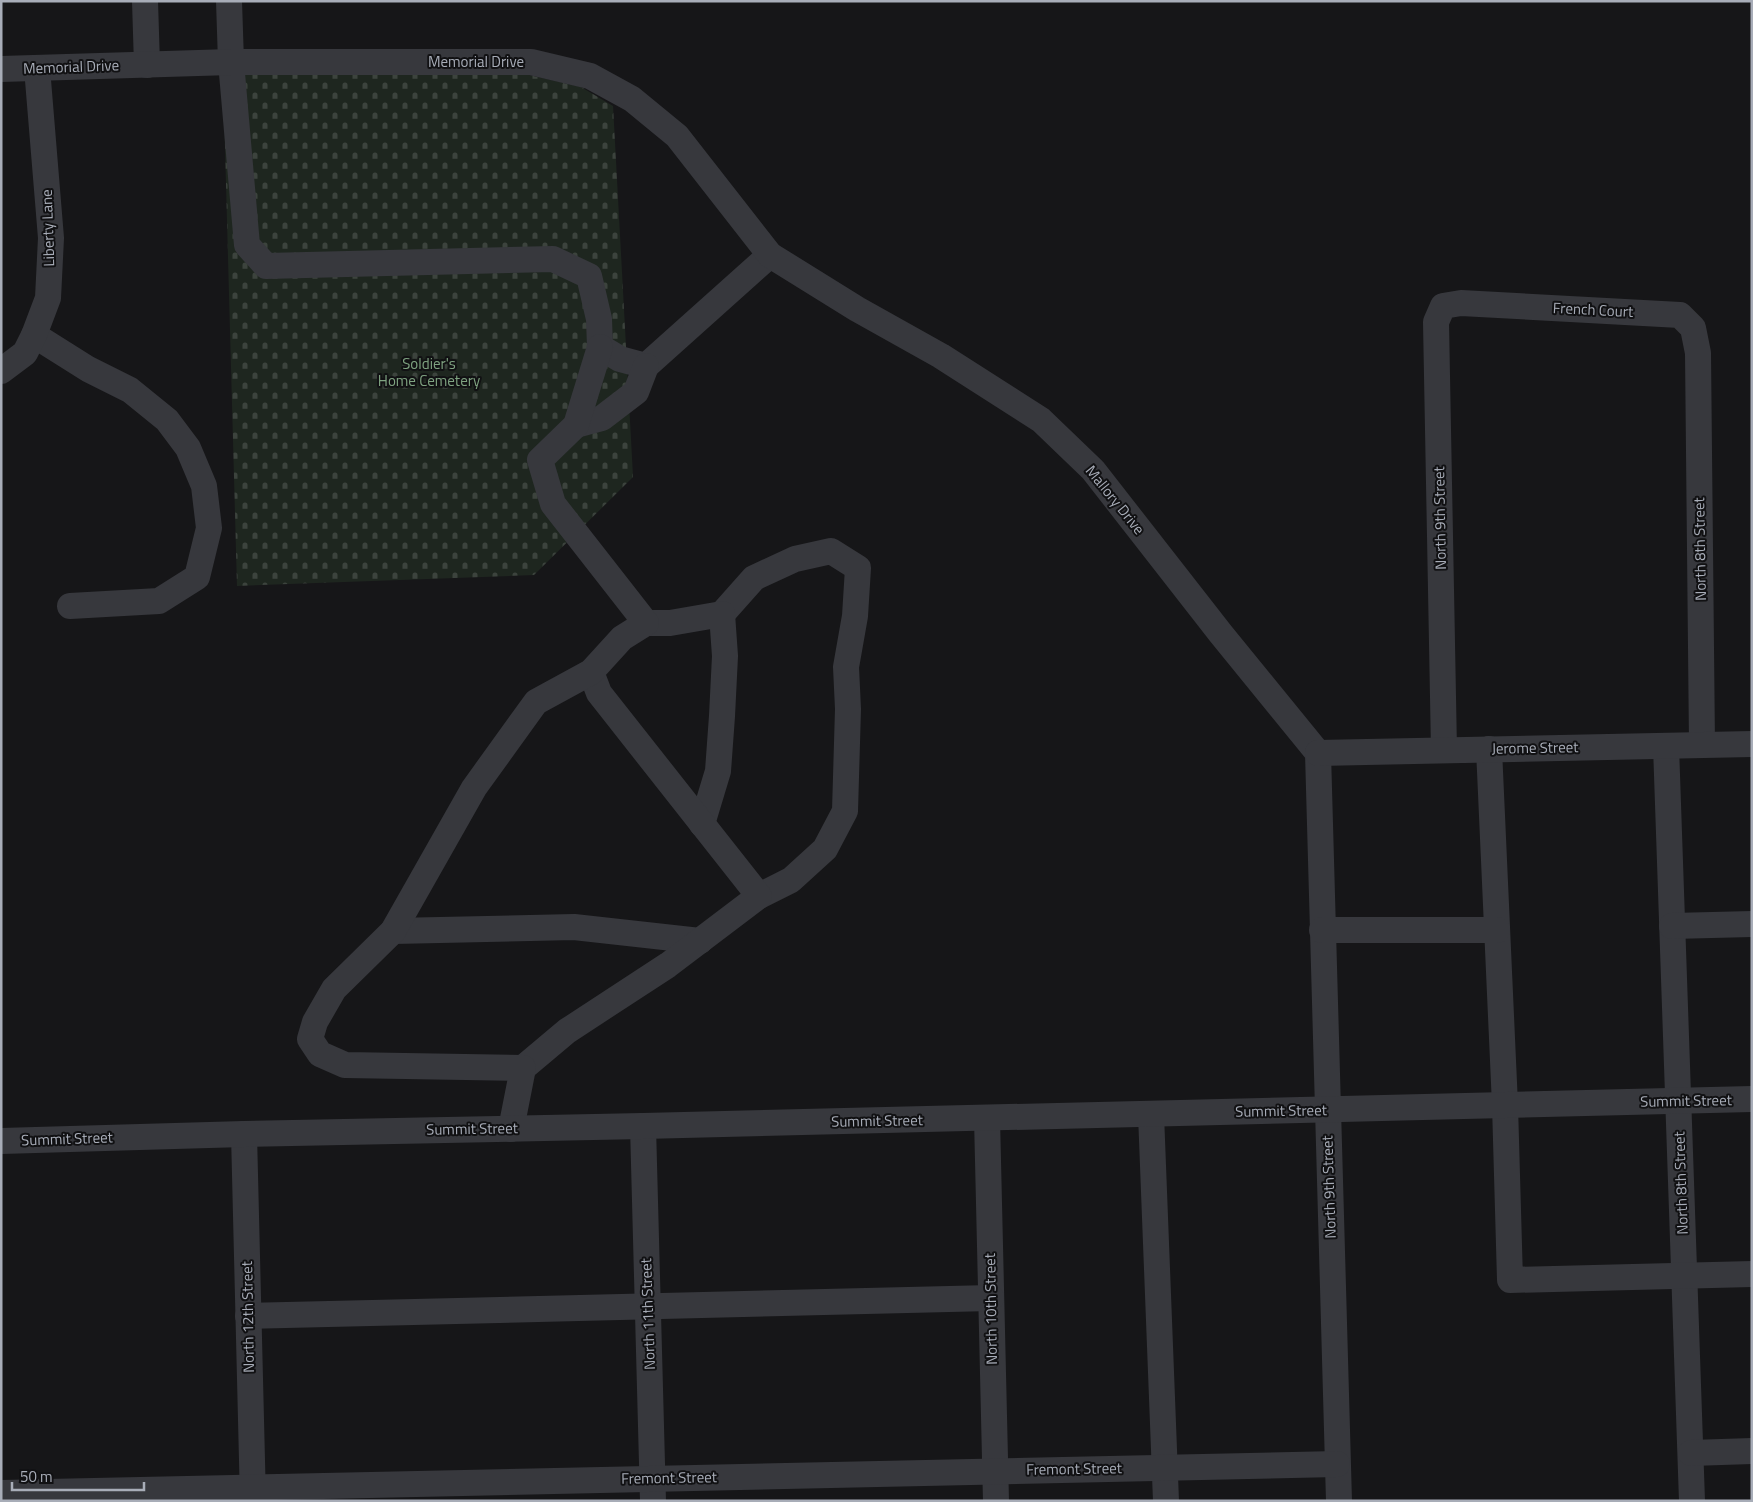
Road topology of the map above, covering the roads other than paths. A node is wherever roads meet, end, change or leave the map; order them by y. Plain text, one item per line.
1 (145, 1) edge
2 (229, 1) edge
3 (231, 62) junction
4 (147, 65) junction
5 (37, 68) junction
6 (1, 69) edge
7 (770, 255) junction
8 (1461, 303) joint
9 (857, 308) joint
10 (34, 335) junction
11 (600, 348) junction
12 (1698, 353) joint
13 (646, 366) junction
14 (1, 372) edge
15 (576, 425) junction
16 (70, 606) dead end
17 (722, 614) junction
18 (646, 624) junction
19 (591, 672) junction
20 (1752, 744) edge
21 (1702, 745) junction
22 (1666, 746) junction
23 (1444, 750) junction
24 (1490, 750) junction
25 (1318, 753) junction
26 (702, 824) junction
27 (759, 896) junction
28 (1752, 924) edge
29 (1672, 926) junction
30 (393, 930) junction
31 (1322, 930) junction
32 (1498, 930) junction
33 (700, 941) junction
34 (523, 1068) junction
35 (1752, 1099) edge
36 (1678, 1101) junction
37 (1505, 1104) junction
38 (1327, 1110) junction
39 (1151, 1114) junction
40 (987, 1118) junction
41 (643, 1126) junction
42 (511, 1129) junction
43 (244, 1134) junction
44 (1, 1141) edge
45 (1752, 1274) edge
46 (1684, 1276) junction
47 (991, 1298) junction
48 (648, 1307) junction
49 (248, 1316) junction
50 (1752, 1451) edge
51 (1691, 1452) junction
52 (1337, 1464) junction
53 (1164, 1467) junction
54 (994, 1471) junction
55 (652, 1490) edge
56 (1, 1493) edge
57 (253, 1494) edge
58 (996, 1501) edge
59 (1166, 1501) edge
60 (1338, 1501) edge
61 (1692, 1501) edge

1 - 4 street
2 - 3 street
3 - 4 street, Memorial Drive
3 - 7 street, Memorial Drive
3 - 11 street
4 - 5 street, Memorial Drive
5 - 6 street, Memorial Drive
5 - 10 street, Liberty Lane
7 - 9 street, Memorial Drive
7 - 13 street
8 - 12 street, French Court
8 - 23 street, North 9th Street
9 - 25 street, Mallory Drive
10 - 14 street, Liberty Lane
10 - 16 street
11 - 13 street
11 - 15 street
12 - 21 street, North 8th Street
13 - 15 street
15 - 18 street
17 - 18 street
17 - 26 street
17 - 27 street
18 - 19 street
19 - 26 street
19 - 30 street
20 - 21 street, Jerome Street
21 - 22 street, Jerome Street
22 - 24 street, Jerome Street
22 - 29 street, North 8th Street
23 - 24 street, Jerome Street
23 - 25 street, Jerome Street
24 - 32 street
25 - 31 street, North 9th Street
26 - 27 street
27 - 33 street
28 - 29 street
29 - 36 street, North 8th Street
30 - 33 street
30 - 34 street
31 - 32 street
31 - 38 street, North 9th Street
32 - 37 street
33 - 34 street
34 - 42 street
35 - 36 street, Summit Street
36 - 37 street, Summit Street
36 - 46 street, North 8th Street
37 - 38 street, Summit Street
37 - 46 street
38 - 39 street, Summit Street
38 - 52 street, North 9th Street
39 - 40 street, Summit Street
39 - 53 street
40 - 41 street, Summit Street
40 - 47 street, North 10th Street
41 - 42 street, Summit Street
41 - 48 street, North 11th Street
42 - 43 street, Summit Street
43 - 44 street, Summit Street
43 - 49 street, North 12th Street
45 - 46 street
46 - 51 street, North 8th Street
47 - 48 street
47 - 54 street, North 10th Street
48 - 49 street
48 - 55 street, North 11th Street
49 - 57 street, North 12th Street
50 - 51 street
51 - 61 street, North 8th Street
52 - 53 street, Fremont Street
52 - 60 street, North 9th Street
53 - 54 street, Fremont Street
53 - 59 street
54 - 55 street, Fremont Street
54 - 58 street, North 10th Street
55 - 57 street, Fremont Street
56 - 57 street, Fremont Street

